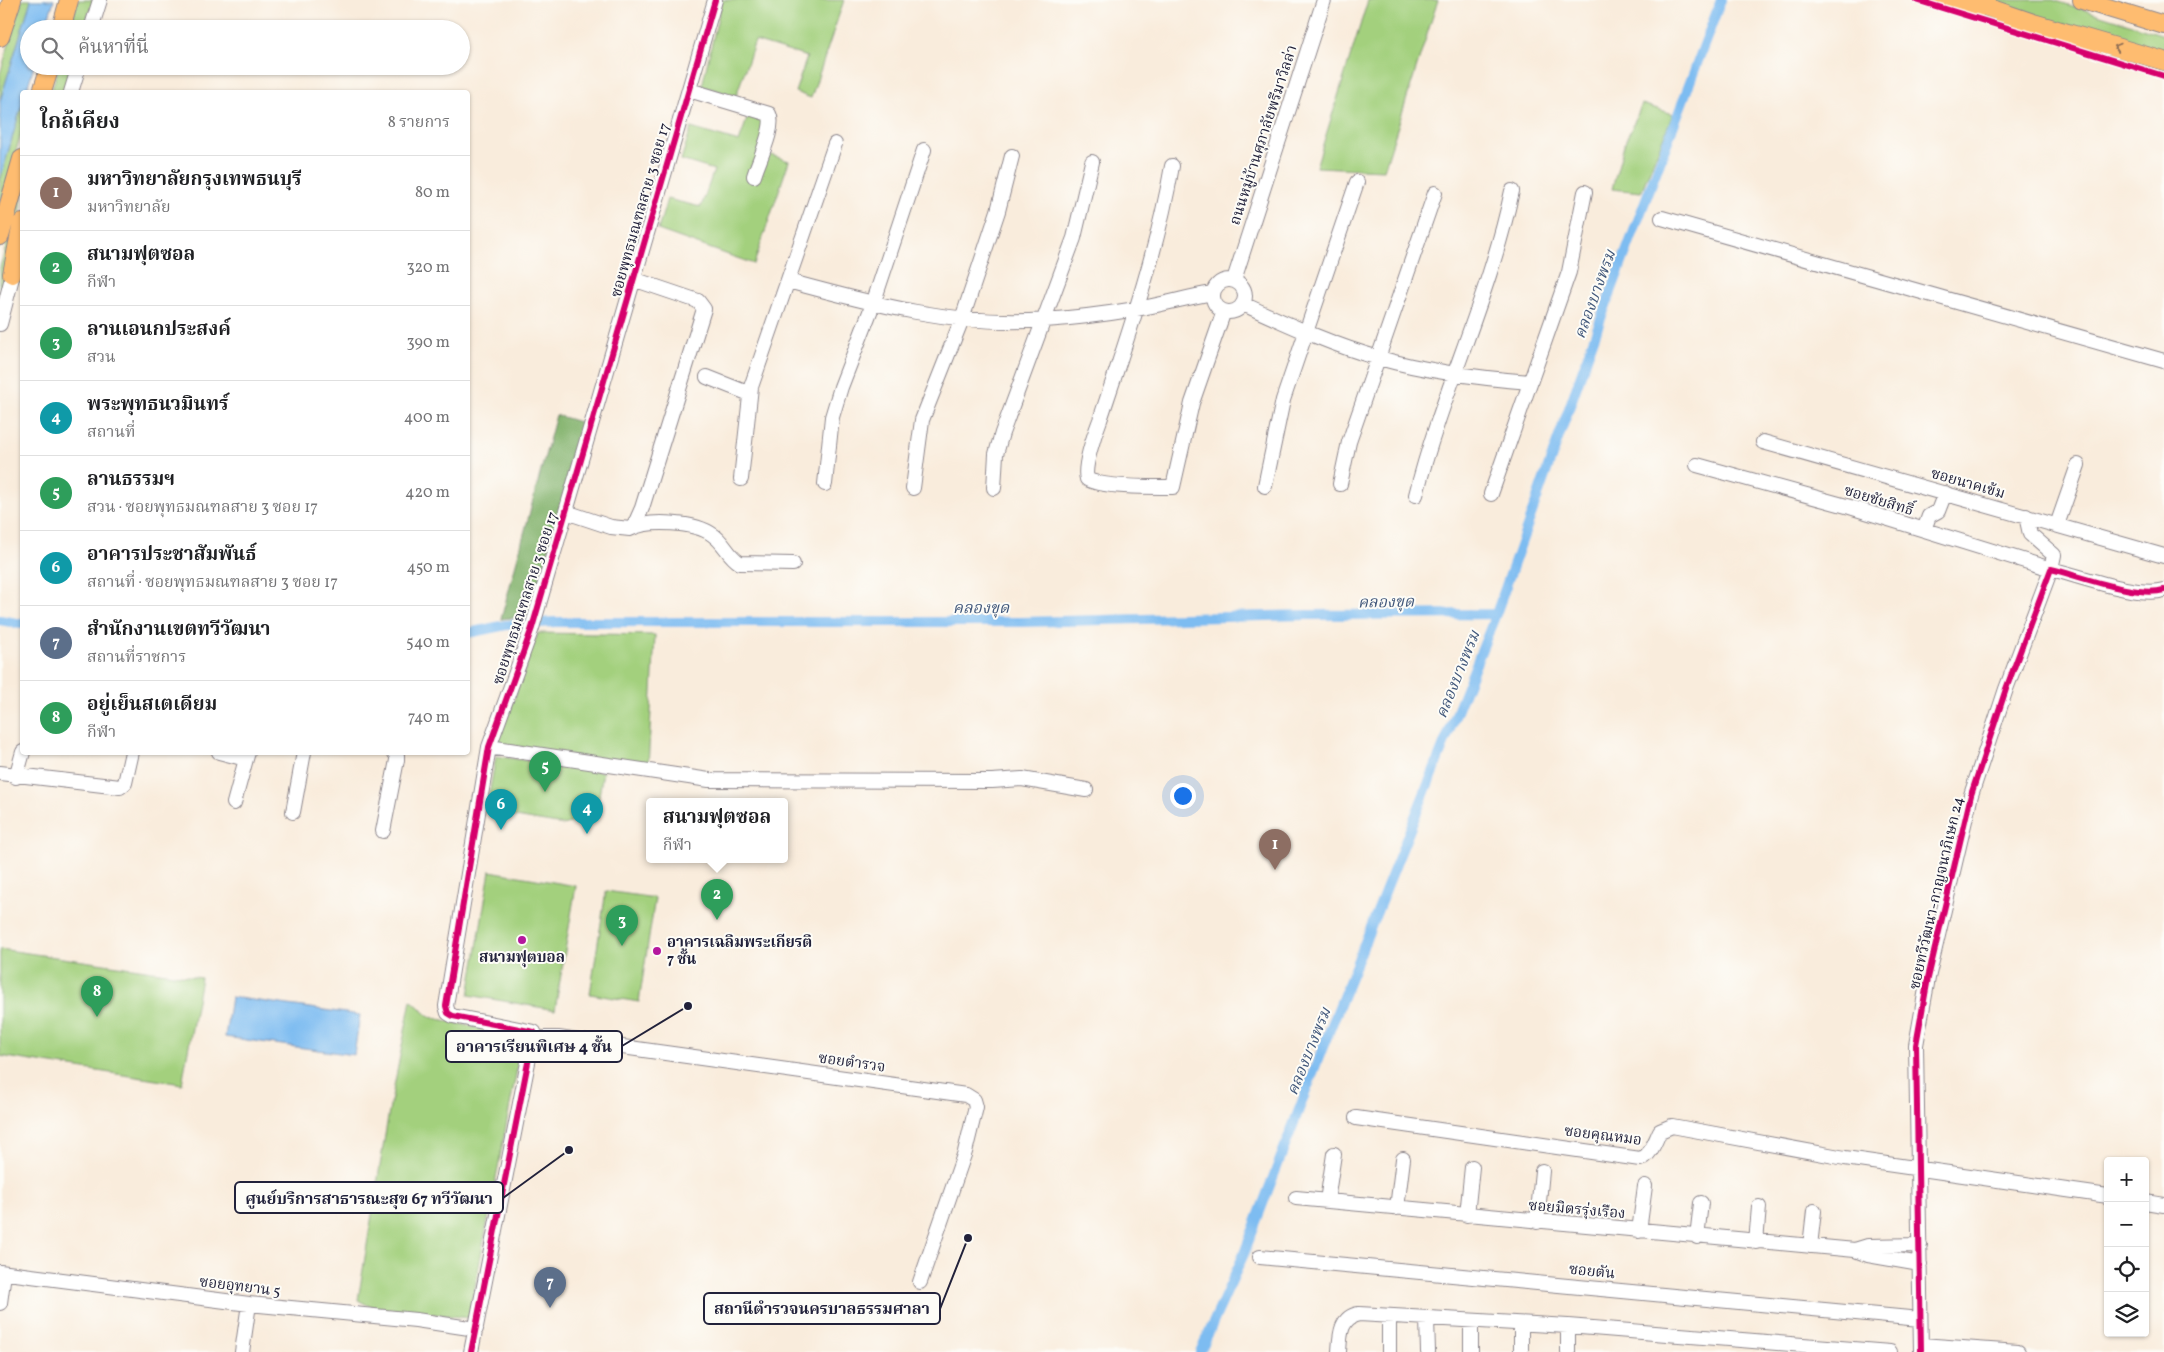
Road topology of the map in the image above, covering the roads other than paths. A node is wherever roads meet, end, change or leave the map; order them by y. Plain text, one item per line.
1 (12, 0) edge
2 (69, 0) edge
3 (100, 0) edge
4 (715, 0) edge
5 (1324, 0) edge
6 (1938, 0) edge
7 (1966, 0) edge
8 (2082, 0) edge
9 (63, 20) edge
10 (94, 20) edge
11 (2033, 23) junction
12 (2164, 25) edge
13 (0, 37) edge
14 (2164, 61) edge
15 (47, 75) edge
16 (76, 75) edge
17 (43, 90) edge
18 (72, 90) edge
19 (689, 90) junction
20 (835, 144) dead end
21 (924, 150) dead end
22 (1012, 156) dead end
23 (1092, 162) dead end
24 (20, 166) edge
25 (1172, 166) dead end
26 (754, 176) dead end
27 (1358, 182) dead end
28 (1512, 191) dead end
29 (1435, 192) dead end
30 (1585, 192) dead end
31 (1662, 218) dead end
32 (20, 232) edge
33 (0, 236) edge
34 (20, 252) edge
35 (12, 274) junction
36 (633, 279) junction
37 (788, 280) junction
38 (1234, 280) junction
39 (1214, 293) junction
40 (873, 304) junction
41 (1243, 304) junction
42 (1137, 309) junction
43 (1224, 311) junction
44 (962, 318) junction
45 (1044, 320) junction
46 (0, 324) edge
47 (1305, 332) junction
48 (1378, 358) junction
49 (2164, 361) edge
50 (1454, 375) junction
51 (707, 377) dead end
52 (1530, 382) junction
53 (750, 394) junction
54 (1763, 442) dead end
55 (1697, 465) dead end
56 (2078, 465) dead end
57 (741, 479) dead end
58 (825, 484) dead end
59 (1340, 484) dead end
60 (1264, 486) dead end
61 (913, 488) dead end
62 (994, 488) dead end
63 (1945, 493) junction
64 (1491, 494) dead end
65 (1416, 495) dead end
66 (566, 512) junction
67 (2026, 516) junction
68 (2057, 525) junction
69 (634, 526) junction
70 (1924, 530) junction
71 (2164, 556) edge
72 (793, 564) dead end
73 (2051, 569) junction
74 (2164, 590) edge
75 (489, 747) junction
76 (21, 755) edge
77 (131, 755) edge
78 (303, 755) edge
79 (397, 755) edge
80 (247, 756) edge
81 (0, 773) edge
82 (16, 776) junction
83 (1086, 790) dead end
84 (234, 803) dead end
85 (293, 812) dead end
86 (383, 832) dead end
87 (533, 1038) junction
88 (1356, 1118) dead end
89 (1334, 1154) dead end
90 (1403, 1159) dead end
91 (1472, 1167) dead end
92 (1917, 1167) junction
93 (1542, 1171) dead end
94 (1645, 1186) dead end
95 (2104, 1195) edge
96 (1296, 1198) dead end
97 (1327, 1201) junction
98 (1701, 1203) dead end
99 (2149, 1203) edge
100 (2164, 1205) edge
101 (1759, 1207) dead end
102 (1397, 1208) junction
103 (1814, 1211) dead end
104 (1467, 1215) junction
105 (1537, 1222) junction
106 (1639, 1231) junction
107 (1698, 1237) junction
108 (1756, 1242) junction
109 (1920, 1245) junction
110 (1810, 1246) junction
111 (1854, 1250) junction
112 (1260, 1257) dead end
113 (1920, 1264) junction
114 (2, 1273) edge
115 (920, 1282) dead end
116 (0, 1303) edge
117 (249, 1304) junction
118 (1389, 1316) junction
119 (1427, 1318) junction
120 (1920, 1319) junction
121 (1471, 1321) junction
122 (1521, 1324) junction
123 (1568, 1326) junction
124 (476, 1329) junction
125 (1921, 1348) edge
126 (242, 1352) edge
127 (471, 1352) edge
128 (1339, 1352) edge
129 (1389, 1352) edge
130 (1428, 1352) edge
131 (1471, 1352) edge
132 (1521, 1352) edge
133 (1568, 1352) edge
134 (1890, 1352) edge
135 (2018, 1352) edge

1 - 13 main road
2 - 9 main road
3 - 10 street
4 - 19 street, ซอยพุทธมณฑลสาย 3 ซอย 17
5 - 38 street, ถนนหมู่บ้านศุภาลัยพรีมาวิลล่า
6 - 11 main road
7 - 11 main road
8 - 12 main road
14 -> 11 main road
15 - 17 main road
16 - 18 street
19 - 26 street
19 - 36 street, ซอยพุทธมณฑลสาย 3 ซอย 17
20 - 37 street
21 - 40 street
22 - 44 street
23 - 45 street
24 - 33 main road
25 - 42 street
27 - 47 street
28 - 50 street
29 - 48 street
30 - 52 street
31 - 49 street
32 - 35 main road
34 - 35 street
35 - 46 street
36 - 66 street, ซอยพุทธมณฑลสาย 3 ซอย 17
36 - 69 street
37 - 40 street
37 - 53 street
38 - 39 street
38 - 41 street
39 - 42 street
39 - 43 street
40 - 44 street
40 - 58 street
41 - 43 street
41 - 47 street
42 - 43 street
42 - 45 street
44 - 45 street
44 - 61 street
45 - 62 street
47 - 48 street
47 - 60 street
48 - 50 street
48 - 59 street
50 - 52 street
50 - 65 street
51 - 53 street
52 - 64 street
53 - 57 street
54 - 63 street, ซอยนาคเข้ม
55 - 70 street, ซอยชัยสิทธิ์
56 - 68 street
63 - 67 street, ซอยนาคเข้ม
63 - 70 street
66 - 69 street
66 - 75 street, ซอยพุทธมณฑลสาย 3 ซอย 17
67 - 68 street, ซอยนาคเข้ม
67 - 73 street
68 - 71 street, ซอยนาคเข้ม
69 - 72 street
70 - 73 street, ซอยชัยสิทธิ์
73 - 74 street
73 - 92 street, ซอยทวีวัฒนา-กาญจนาภิเษก 24
75 - 83 street
75 - 87 street, ซอยพุทธมณฑลสาย 3 ซอย 17
76 - 82 street
77 - 82 street
78 - 85 street
79 - 86 street
80 - 84 street
81 - 82 street
87 - 115 street, ซอยตำรวจ
87 - 124 street
88 - 92 street, ซอยคุณหมอ
89 - 97 street
90 - 102 street
91 - 104 street
92 - 95 street, ซอยคุณหมอ
92 - 109 street, ซอยทวีวัฒนา-กาญจนาภิเษก 24
93 - 105 street
94 - 106 street
96 - 97 street, ซอยมิตรรุ่งเรือง
97 - 102 street, ซอยมิตรรุ่งเรือง
98 - 107 street
99 - 100 street
101 - 108 street
102 - 104 street, ซอยมิตรรุ่งเรือง
103 - 110 street
104 - 105 street, ซอยมิตรรุ่งเรือง
105 - 106 street, ซอยมิตรรุ่งเรือง
106 - 107 street, ซอยมิตรรุ่งเรือง
107 - 108 street, ซอยมิตรรุ่งเรือง
108 - 110 street, ซอยมิตรรุ่งเรือง
109 - 111 street, ซอยมิตรรุ่งเรือง
109 - 113 street, ซอยทวีวัฒนา-กาญจนาภิเษก 24
110 - 111 street, ซอยมิตรรุ่งเรือง
111 - 113 street, ซอยมิตรรุ่งเรือง
112 - 120 street, ซอยตัน
113 - 120 street, ซอยทวีวัฒนา-กาญจนาภิเษก 24
114 - 116 street
114 - 117 street, ซอยอุทยาน 5
117 - 124 street, ซอยอุทยาน 5
117 - 126 street
118 - 119 street
118 - 128 street
118 - 129 street
119 - 121 street
119 - 130 street
120 - 125 street, ซอยทวีวัฒนา-กาญจนาภิเษก 24
121 - 122 street
121 - 131 street
122 - 123 street
122 - 132 street
123 - 133 street
123 - 134 street
124 - 127 street
125 - 135 street

